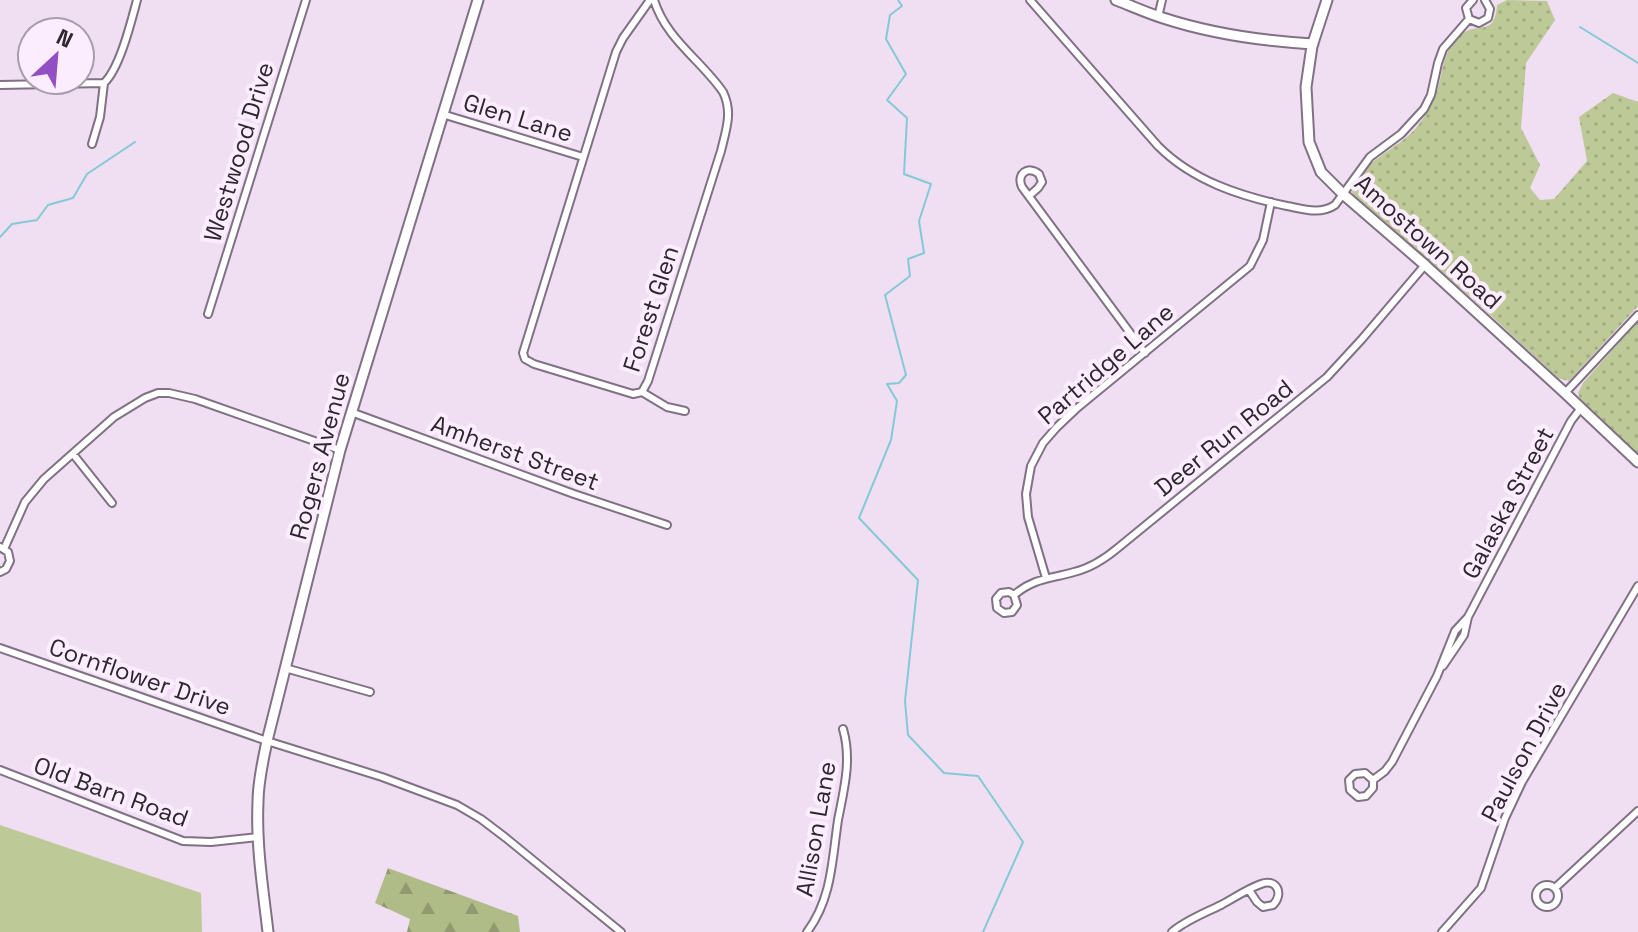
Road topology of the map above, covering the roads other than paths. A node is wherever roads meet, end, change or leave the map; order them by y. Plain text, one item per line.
1 (137, 0) edge
2 (306, 0) edge
3 (478, 0) edge
4 (652, 0) edge
5 (1030, 0) edge
6 (1116, 0) edge
7 (1162, 0) edge
8 (1327, 0) edge
9 (1473, 0) edge
10 (1485, 0) edge
11 (1158, 17) junction
12 (1469, 19) junction
13 (1313, 44) junction
14 (104, 83) junction
15 (0, 85) edge
16 (442, 114) junction
17 (92, 144) dead end
18 (583, 157) junction
19 (1343, 194) junction
20 (1029, 196) dead end
21 (1271, 202) junction
22 (1425, 265) junction
23 (208, 314) dead end
24 (1638, 315) edge
25 (1145, 353) junction
26 (642, 392) junction
27 (1565, 393) junction
28 (1581, 408) junction
29 (685, 411) dead end
30 (351, 412) junction
31 (340, 450) junction
32 (73, 454) junction
33 (1638, 462) edge
34 (112, 503) dead end
35 (667, 525) dead end
36 (2, 548) edge
37 (0, 572) edge
38 (1046, 578) junction
39 (1638, 586) edge
40 (1014, 595) dead end
41 (0, 648) edge
42 (285, 668) junction
43 (370, 692) dead end
44 (843, 729) dead end
45 (267, 741) junction
46 (0, 770) edge
47 (1373, 780) junction
48 (1638, 811) edge
49 (258, 837) junction
50 (1555, 888) dead end
51 (1249, 890) junction
52 (268, 932) edge
53 (621, 932) edge
54 (807, 932) edge
55 (1172, 932) edge
56 (1442, 932) edge

1 - 14 street
2 - 23 street, Westwood Drive
3 - 16 main road, Rogers Avenue
4 - 18 street, Forest Glen
4 - 26 street, Forest Glen
5 - 21 street
6 - 11 main road
7 - 11 street
8 - 13 main road, Amostown Road
9 - 12 street
10 - 12 street
11 - 13 main road
12 - 19 street
13 - 19 main road, Amostown Road
14 - 15 street
14 - 17 street
16 - 18 street, Glen Lane
16 - 30 main road, Rogers Avenue
18 - 26 street, Forest Glen
19 - 21 street
19 - 22 main road, Amostown Road
20 - 25 street
21 - 25 street, Partridge Lane
22 - 27 main road, Amostown Road
22 - 38 street, Deer Run Road
24 - 27 street
25 - 38 street, Partridge Lane
26 - 29 street
27 - 28 main road, Amostown Road
28 - 33 main road, Amostown Road
28 - 47 street, Galaska Street
30 - 31 main road, Rogers Avenue
30 - 35 street, Amherst Street
31 - 32 street
31 - 42 main road, Rogers Avenue
32 - 34 street
32 - 36 street
36 - 37 street
38 - 40 street, Deer Run Road
39 - 56 street, Paulson Drive
41 - 45 street, Cornflower Drive
42 - 43 street
42 - 45 main road, Rogers Avenue
44 - 54 street, Allison Lane
45 - 49 main road, Rogers Avenue
45 - 53 street, Cornflower Drive
46 - 49 street, Old Barn Road
47 - 47 street, Galaska Street
48 - 50 street
49 - 52 main road, Rogers Avenue
51 - 51 street
51 - 55 street

